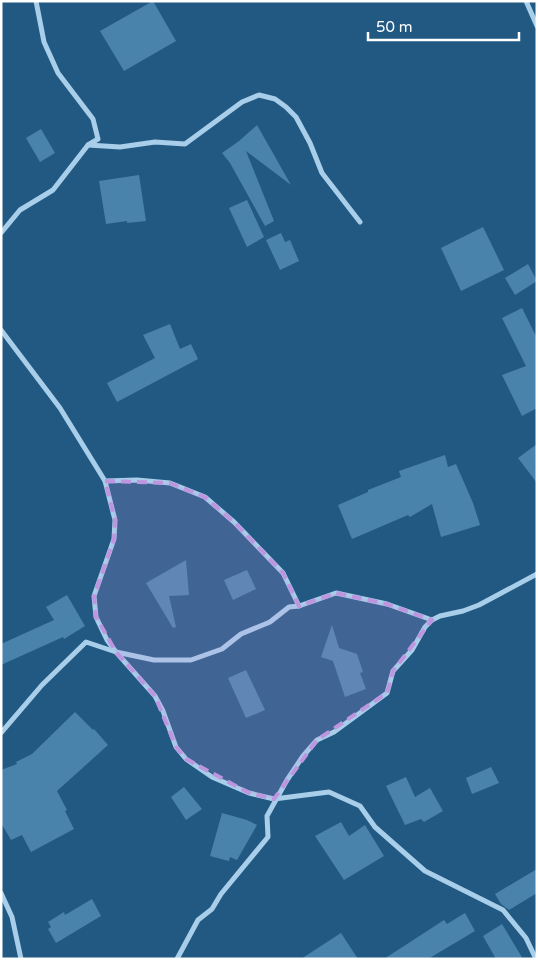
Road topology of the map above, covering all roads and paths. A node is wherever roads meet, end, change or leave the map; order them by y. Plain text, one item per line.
1 (36, 1) edge
2 (526, 1) edge
3 (537, 26) edge
4 (88, 145) junction
5 (360, 222) dead end
6 (1, 233) edge
7 (1, 330) edge
8 (105, 481) junction
9 (537, 574) edge
10 (299, 606) junction
11 (432, 620) junction
12 (116, 652) junction
13 (1, 733) edge
14 (274, 799) junction
15 (1, 893) edge
16 (536, 958) edge
17 (21, 959) edge
18 (177, 959) edge

1 - 4 street
2 - 3 street
4 - 5 street
4 - 6 street
7 - 8 street
8 - 10 street
8 - 12 street
9 - 11 street
10 - 11 street
10 - 12 street
11 - 14 street
12 - 13 street
12 - 14 street
14 - 16 street
14 - 18 street
15 - 17 street

